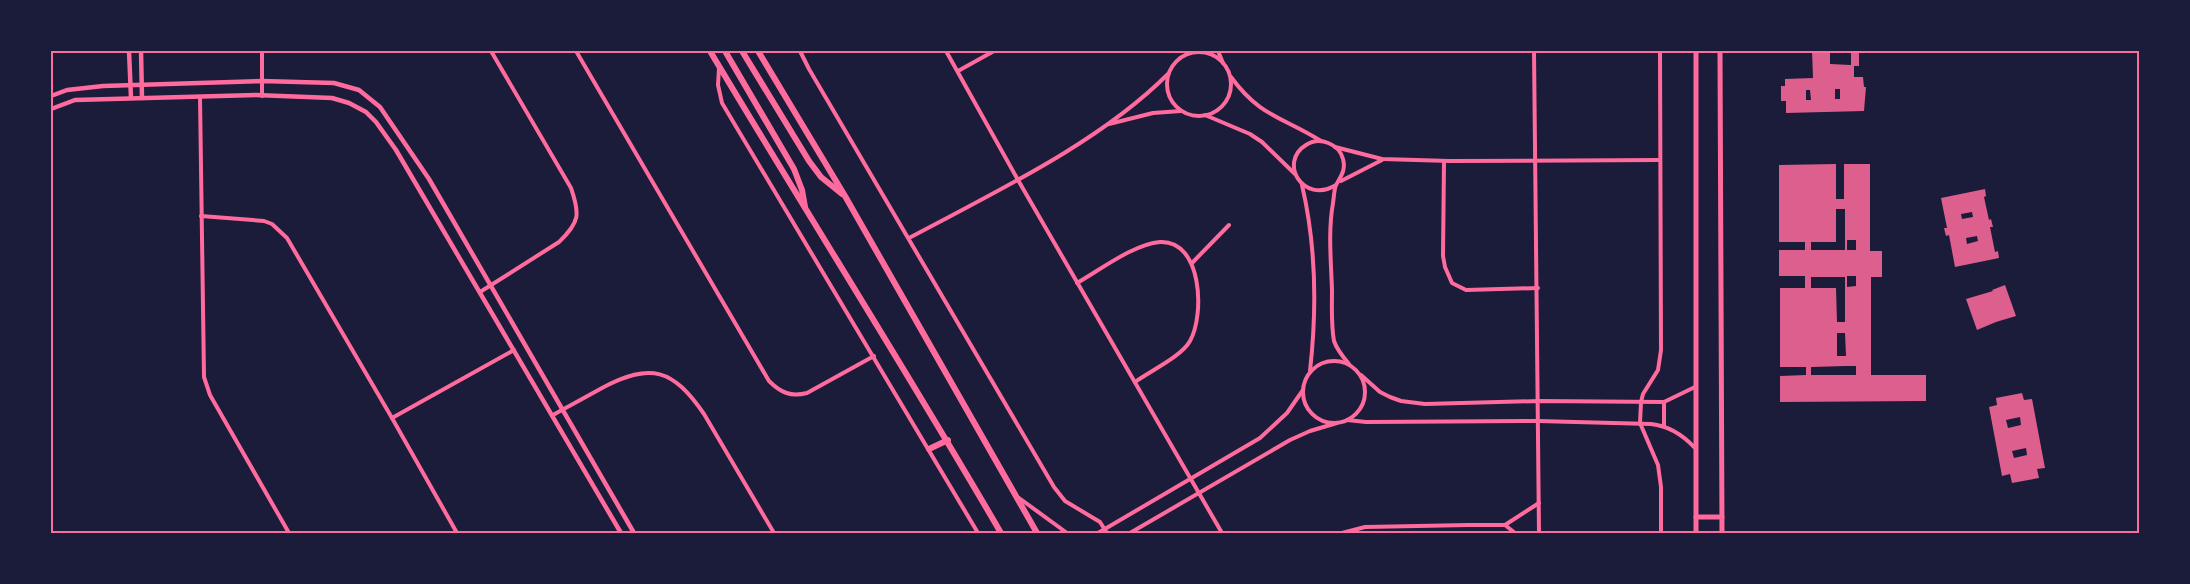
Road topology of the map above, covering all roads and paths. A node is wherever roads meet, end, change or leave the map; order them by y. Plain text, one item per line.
1 (129, 51) edge
2 (141, 51) edge
3 (262, 51) edge
4 (491, 51) edge
5 (576, 51) edge
6 (710, 51) edge
7 (725, 51) edge
8 (742, 51) edge
9 (758, 51) edge
10 (800, 51) edge
11 (946, 51) edge
12 (994, 51) edge
13 (1181, 51) edge
14 (1218, 51) edge
15 (1534, 51) edge
16 (1660, 51) edge
17 (1696, 51) edge
18 (1720, 51) edge
19 (1178, 60) junction
20 (1223, 63) junction
21 (719, 67) junction
22 (958, 70) junction
23 (1168, 74) junction
24 (1229, 75) junction
25 (262, 81) junction
26 (130, 85) junction
27 (141, 85) junction
28 (51, 96) edge
29 (262, 96) junction
30 (200, 97) junction
31 (131, 98) junction
32 (142, 98) junction
33 (51, 109) edge
34 (1181, 111) junction
35 (1204, 115) junction
36 (1108, 124) junction
37 (1322, 141) junction
38 (1335, 146) junction
39 (1382, 159) junction
40 (1537, 160) junction
41 (1660, 160) junction
42 (1444, 161) junction
43 (1295, 174) junction
44 (1017, 180) junction
45 (1301, 184) junction
46 (1337, 184) junction
47 (845, 196) junction
48 (805, 209) junction
49 (201, 216) junction
50 (1229, 225) dead end
51 (909, 238) junction
52 (1192, 263) junction
53 (1077, 283) junction
54 (491, 286) junction
55 (1538, 288) junction
56 (480, 292) junction
57 (514, 350) junction
58 (874, 356) junction
59 (1349, 364) junction
60 (1310, 371) junction
61 (1361, 375) junction
62 (1135, 382) junction
63 (1695, 387) junction
64 (1303, 390) junction
65 (1539, 401) junction
66 (1641, 402) junction
67 (1664, 402) junction
68 (562, 410) junction
69 (553, 415) junction
70 (393, 418) junction
71 (1347, 420) junction
72 (1538, 421) junction
73 (1337, 423) junction
74 (1640, 423) junction
75 (1664, 425) junction
76 (948, 440) junction
77 (929, 449) junction
78 (1696, 449) junction
79 (1191, 479) junction
80 (1199, 493) junction
81 (1016, 495) junction
82 (1539, 503) junction
83 (1696, 517) junction
84 (1722, 517) junction
85 (1505, 525) junction
86 (1106, 531) edge
87 (289, 533) edge
88 (457, 533) edge
89 (621, 533) edge
90 (634, 533) edge
91 (774, 533) edge
92 (978, 533) edge
93 (1002, 533) edge
94 (1038, 533) edge
95 (1067, 533) edge
96 (1098, 533) edge
97 (1130, 533) edge
98 (1222, 533) edge
99 (1342, 533) edge
100 (1515, 533) edge
101 (1539, 533) edge
102 (1661, 533) edge
103 (1696, 533) edge
104 (1722, 533) edge

1 - 26 street
2 - 27 street
3 - 25 street
4 - 54 street
5 - 58 street
6 - 21 main road
7 - 48 main road
8 - 47 main road
9 - 47 main road
10 - 51 street
11 - 22 street
12 - 22 street
13 - 19 street
14 - 20 street
15 - 40 street
16 - 41 street
17 - 63 main road
18 - 84 main road
19 - 20 street
19 - 23 street
20 - 24 street
21 - 48 main road
21 - 58 street
22 - 44 street
23 - 34 street
23 - 36 street
24 - 35 street
24 - 37 street
25 - 27 street
25 - 29 street
25 - 54 street
26 - 27 street
26 - 28 street
26 - 31 street
27 - 32 street
29 - 30 street
29 - 56 street
30 - 32 street
30 - 49 street
31 - 32 street
31 - 33 street
34 - 35 street
34 - 36 street
35 - 43 street
36 - 44 street
37 - 38 street
37 - 43 street
38 - 39 street
38 - 46 street
39 - 42 street
39 - 46 street
40 - 41 street
40 - 42 street
40 - 55 street
41 - 66 street
42 - 55 street
43 - 45 street
44 - 51 street
44 - 53 street
45 - 46 street
45 - 60 street
46 - 59 street
47 - 81 main road
48 - 76 main road
49 - 70 street
49 - 87 street
50 - 52 street
51 - 86 street
52 - 53 street
52 - 62 street
53 - 62 street
54 - 56 street
54 - 68 street
55 - 65 street
56 - 57 street
57 - 69 street
57 - 70 street
58 - 77 street
59 - 60 street
59 - 61 street
60 - 64 street
61 - 65 street
61 - 71 street
62 - 79 street
63 - 67 street
63 - 78 main road
64 - 73 street
64 - 79 street
65 - 66 street
65 - 72 street
66 - 67 street
66 - 74 street
67 - 75 street
68 - 69 street
68 - 90 street
68 - 91 street
69 - 89 street
70 - 88 street
71 - 72 street
71 - 73 street
72 - 74 street
72 - 82 street
73 - 80 street
74 - 75 street
74 - 102 street
75 - 78 street
76 - 77 main road
76 - 93 main road
77 - 92 street
78 - 83 main road
79 - 80 street
79 - 86 street
80 - 97 street
80 - 98 street
81 - 94 main road
81 - 95 street
82 - 85 street
82 - 101 street
83 - 84 main road
83 - 103 main road
84 - 104 main road
85 - 99 street
85 - 100 street
86 - 96 street

